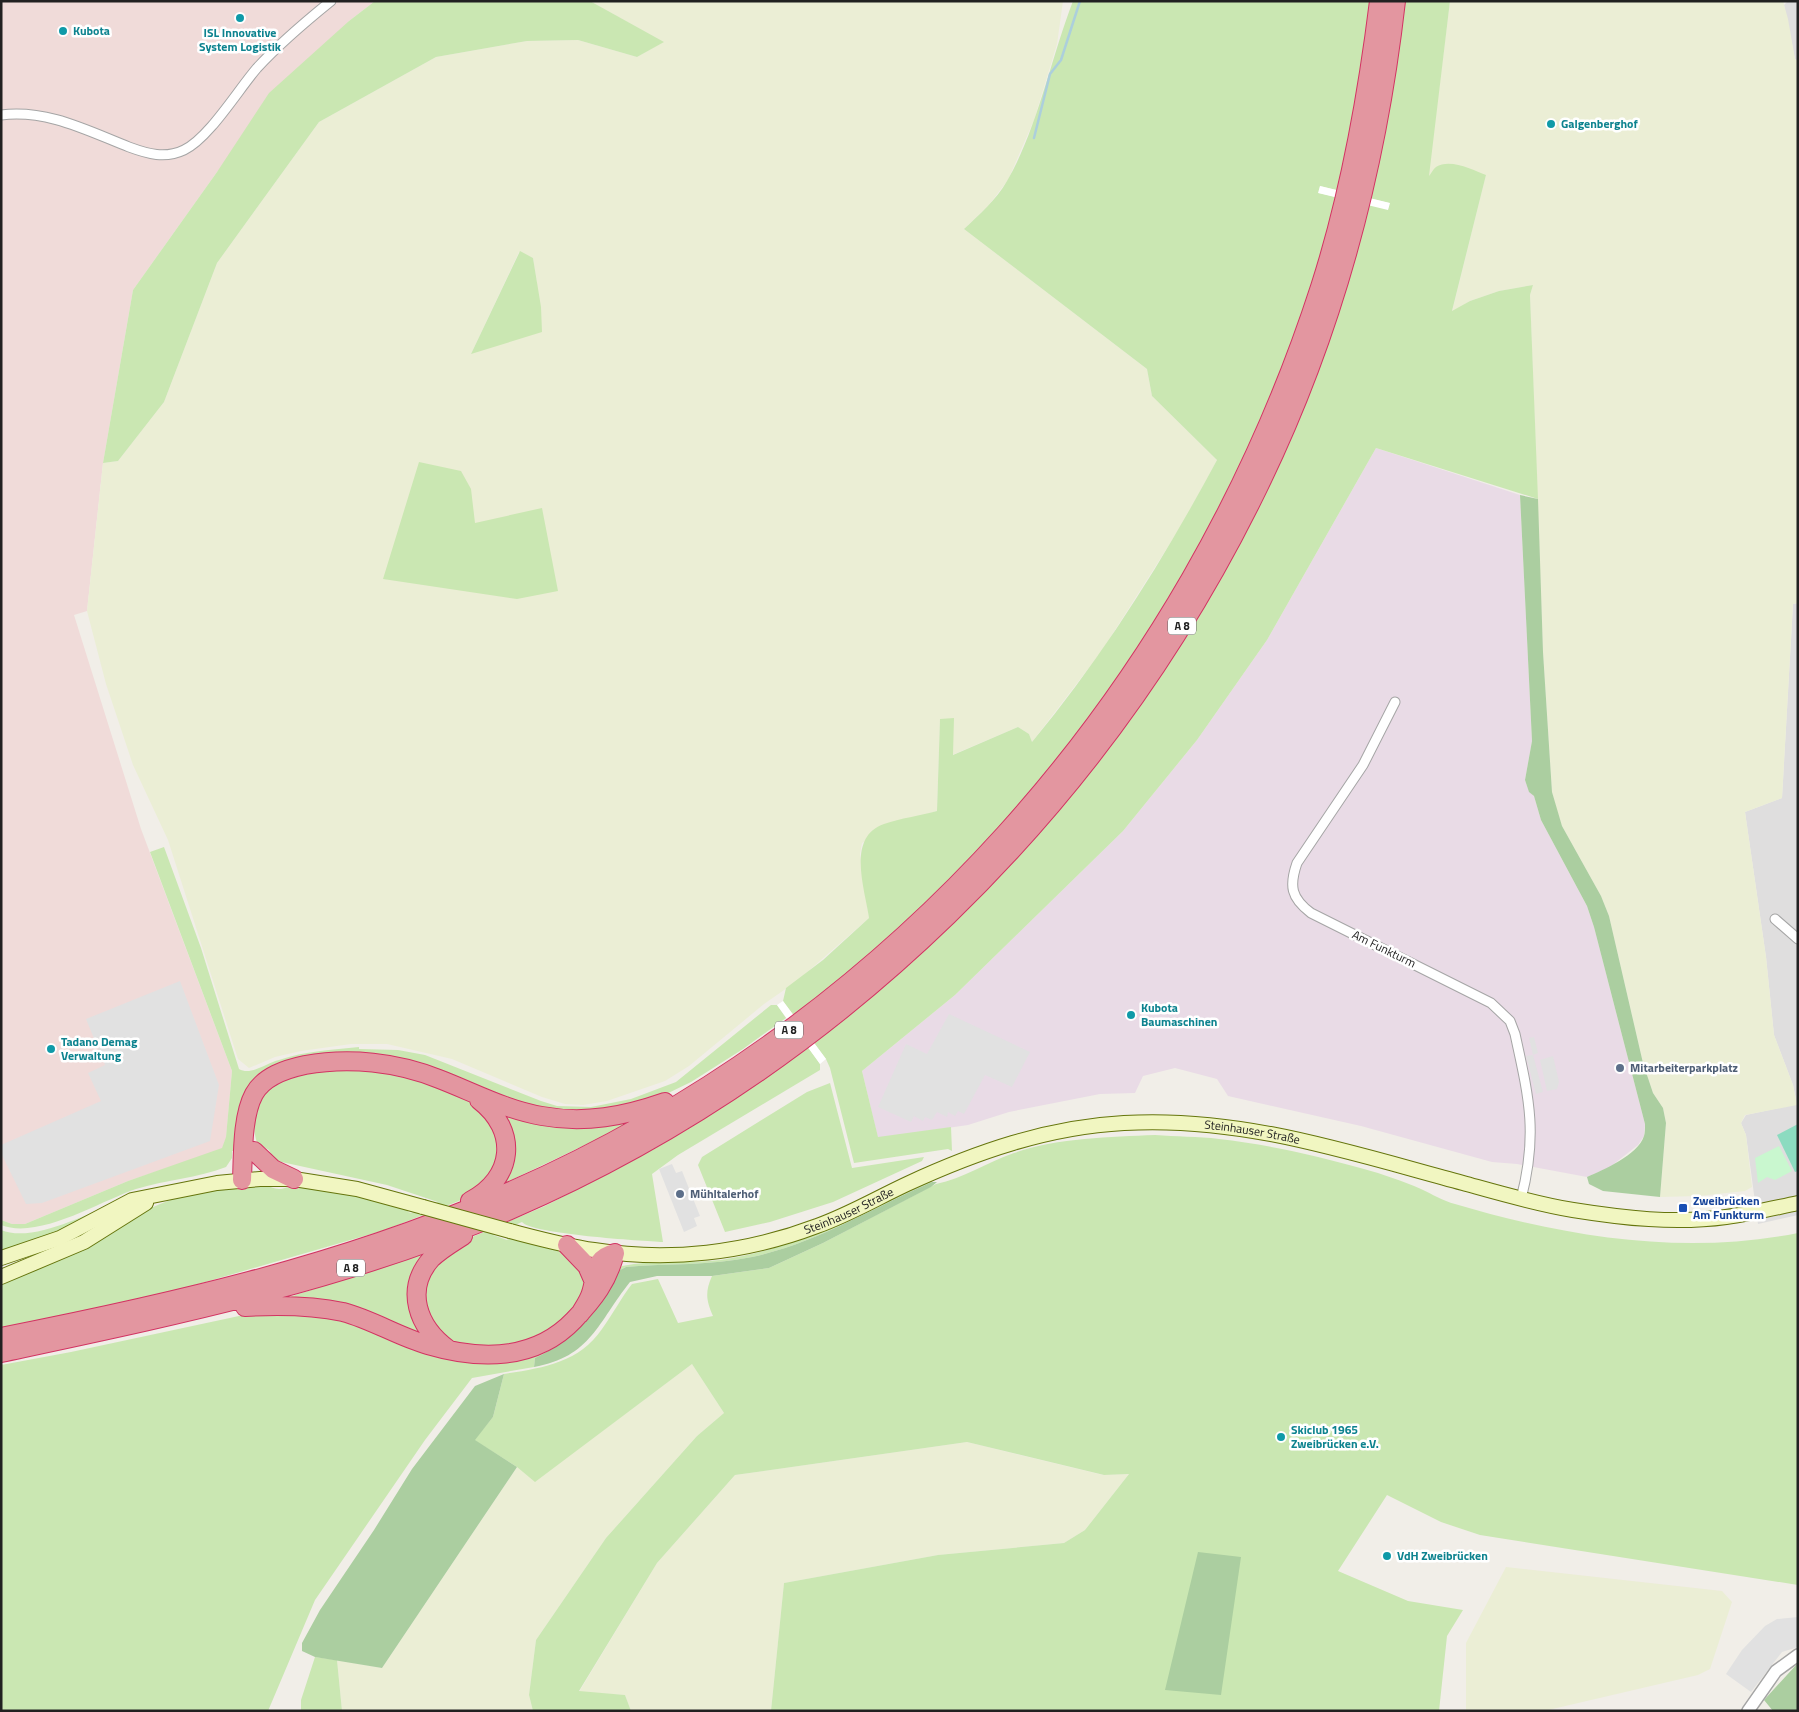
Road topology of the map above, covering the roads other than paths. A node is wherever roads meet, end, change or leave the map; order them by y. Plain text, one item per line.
1 (331, 1) edge
2 (1379, 1) edge
3 (1396, 1) edge
4 (1, 115) edge
5 (1395, 702) dead end
6 (1775, 919) dead end
7 (1798, 939) edge
8 (703, 1089) junction
9 (469, 1092) junction
10 (247, 1118) junction
11 (254, 1151) junction
12 (294, 1179) junction
13 (242, 1180) junction
14 (167, 1193) junction
15 (1521, 1199) junction
16 (1798, 1203) edge
17 (492, 1217) junction
18 (422, 1227) junction
19 (567, 1245) junction
20 (615, 1253) junction
21 (1, 1258) edge
22 (1, 1277) edge
23 (594, 1282) junction
24 (207, 1309) junction
25 (580, 1314) junction
26 (1, 1337) edge
27 (450, 1350) junction
28 (1, 1353) edge
29 (1798, 1655) edge
30 (1748, 1711) edge

1 - 4 street
2 - 8 highway, A 8
3 - 17 highway, A 8
5 - 15 street, Am Funkturm
6 - 7 street
8 - 9 highway
8 - 18 highway, A 8
9 - 10 highway
9 - 18 highway
10 - 11 highway
10 - 13 highway
11 - 12 highway
11 - 13 highway
12 - 13 main road, Steinhauser Straße
12 - 19 main road, Steinhauser Straße, bridge
13 - 14 main road, Steinhauser Straße
14 - 21 main road
14 - 22 main road
15 - 16 main road, Steinhauser Straße
15 - 20 main road, Steinhauser Straße
17 - 24 highway, A 8
17 - 27 highway
18 - 26 highway, A 8
19 - 20 main road, Steinhauser Straße
19 - 23 highway
20 - 23 highway
20 - 25 highway
23 - 25 highway
24 - 27 highway
24 - 28 highway, A 8
25 - 27 highway
29 - 30 street

